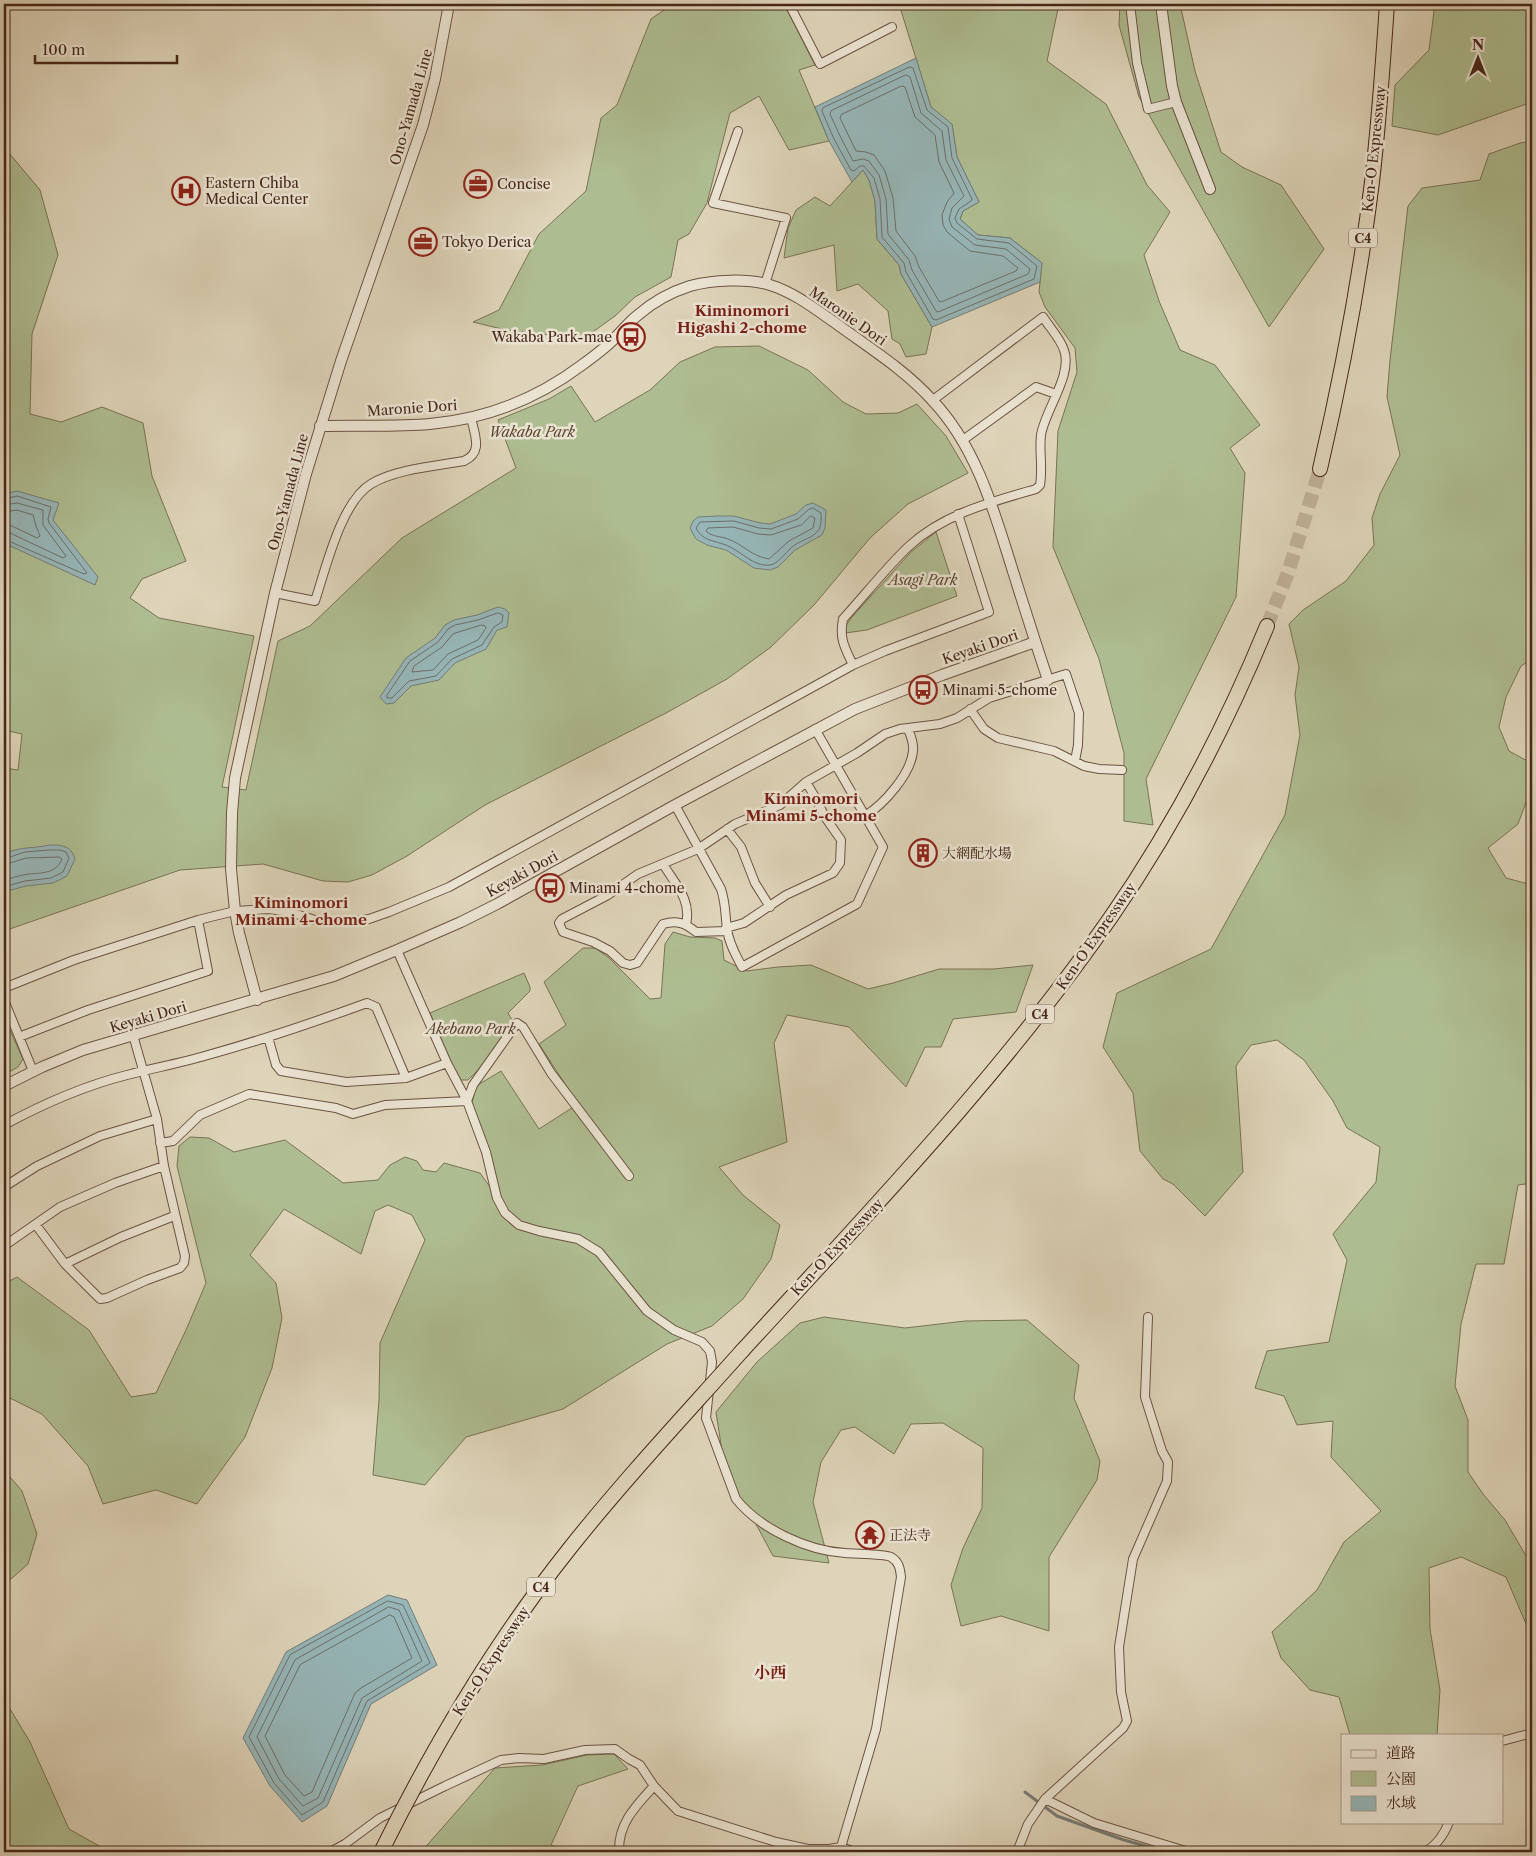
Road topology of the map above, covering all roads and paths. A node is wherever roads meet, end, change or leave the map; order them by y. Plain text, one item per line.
1 (449, 4) edge
2 (789, 4) edge
3 (1130, 4) edge
4 (1161, 4) edge
5 (1387, 4) edge
6 (892, 27) dead end
7 (1176, 102) junction
8 (738, 131) dead end
9 (1210, 189) dead end
10 (765, 284) junction
11 (1056, 394) junction
12 (933, 400) junction
13 (472, 417) junction
14 (320, 426) junction
15 (963, 440) junction
16 (1320, 469) tunnel mouth
17 (992, 502) junction
18 (958, 514) junction
19 (275, 594) junction
20 (1267, 626) tunnel mouth
21 (1035, 642) junction
22 (853, 665) junction
23 (1048, 680) junction
24 (970, 709) junction
25 (815, 729) junction
26 (908, 729) junction
27 (1075, 761) junction
28 (837, 765) junction
29 (1122, 770) dead end
30 (806, 782) junction
31 (675, 805) junction
32 (865, 816) junction
33 (727, 830) junction
34 (698, 848) junction
35 (663, 864) junction
36 (770, 907) junction
37 (236, 912) junction
38 (198, 920) junction
39 (686, 924) junction
40 (727, 930) junction
41 (398, 950) junction
42 (4, 988) edge
43 (4, 1000) edge
44 (257, 1000) junction
45 (133, 1035) junction
46 (19, 1037) junction
47 (268, 1037) junction
48 (447, 1063) junction
49 (33, 1071) junction
50 (144, 1071) junction
51 (406, 1078) junction
52 (4, 1086) edge
53 (467, 1102) junction
54 (156, 1119) junction
55 (4, 1125) edge
56 (160, 1143) junction
57 (164, 1166) junction
58 (629, 1176) dead end
59 (4, 1187) edge
60 (174, 1216) junction
61 (36, 1225) junction
62 (4, 1246) edge
63 (65, 1264) junction
64 (1148, 1317) dead end
65 (1532, 1733) edge
66 (1504, 1740) edge
67 (654, 1786) junction
68 (1045, 1799) junction
69 (1448, 1824) edge
70 (841, 1847) junction
71 (330, 1852) edge
72 (382, 1852) edge
73 (619, 1852) edge
74 (855, 1852) edge
75 (1018, 1852) edge
76 (1189, 1852) edge
77 (1425, 1852) edge

1 - 14 street, Ono-Yamada Line
2 - 6 street
3 - 7 street
4 - 7 street
5 - 16 highway, Ken-O Expressway / C4
7 - 9 street
8 - 10 street
10 - 12 street, Maronie Dori
10 - 13 street, Maronie Dori
11 - 12 street
11 - 15 street
11 - 17 street
12 - 15 street, Maronie Dori
13 - 14 street, Maronie Dori
13 - 19 street
14 - 19 street, Ono-Yamada Line
15 - 17 street, Maronie Dori
17 - 18 street
17 - 21 street, Maronie Dori
18 - 22 street
18 - 22 street
19 - 37 street, Ono-Yamada Line
20 - 72 highway, Ken-O Expressway / C4, bridge
21 - 23 street, Maronie Dori
21 - 25 street, Keyaki Dori
22 - 37 street
23 - 24 street
23 - 27 street
24 - 26 street
24 - 27 street
25 - 28 street
25 - 31 street, Keyaki Dori
26 - 28 street
26 - 32 street
27 - 29 street
28 - 30 street
28 - 32 street
30 - 33 street
30 - 36 street
31 - 34 street
31 - 41 street, Keyaki Dori
32 - 40 street
33 - 34 street
33 - 36 street
34 - 35 street
34 - 40 street
35 - 39 street
35 - 39 street
36 - 40 street
37 - 38 street
37 - 44 street, Ono-Yamada Line
38 - 42 street
38 - 46 street
39 - 40 street
41 - 44 street, Keyaki Dori
41 - 48 street
43 - 46 street
44 - 45 street, Keyaki Dori
45 - 49 street, Keyaki Dori
45 - 50 street
46 - 49 street
47 - 50 street
47 - 51 street
47 - 51 street
48 - 51 street
48 - 53 street
49 - 52 street, Keyaki Dori
50 - 54 street
50 - 55 street
53 - 56 street
53 - 58 street
53 - 70 street
54 - 56 street
54 - 59 street
56 - 57 street
57 - 60 street
57 - 61 street
60 - 63 street
60 - 63 street
61 - 62 street
61 - 63 street
64 - 68 street
65 - 66 street
67 - 70 street
67 - 71 street
67 - 73 street
68 - 75 street
68 - 76 street
69 - 77 street
70 - 74 street

